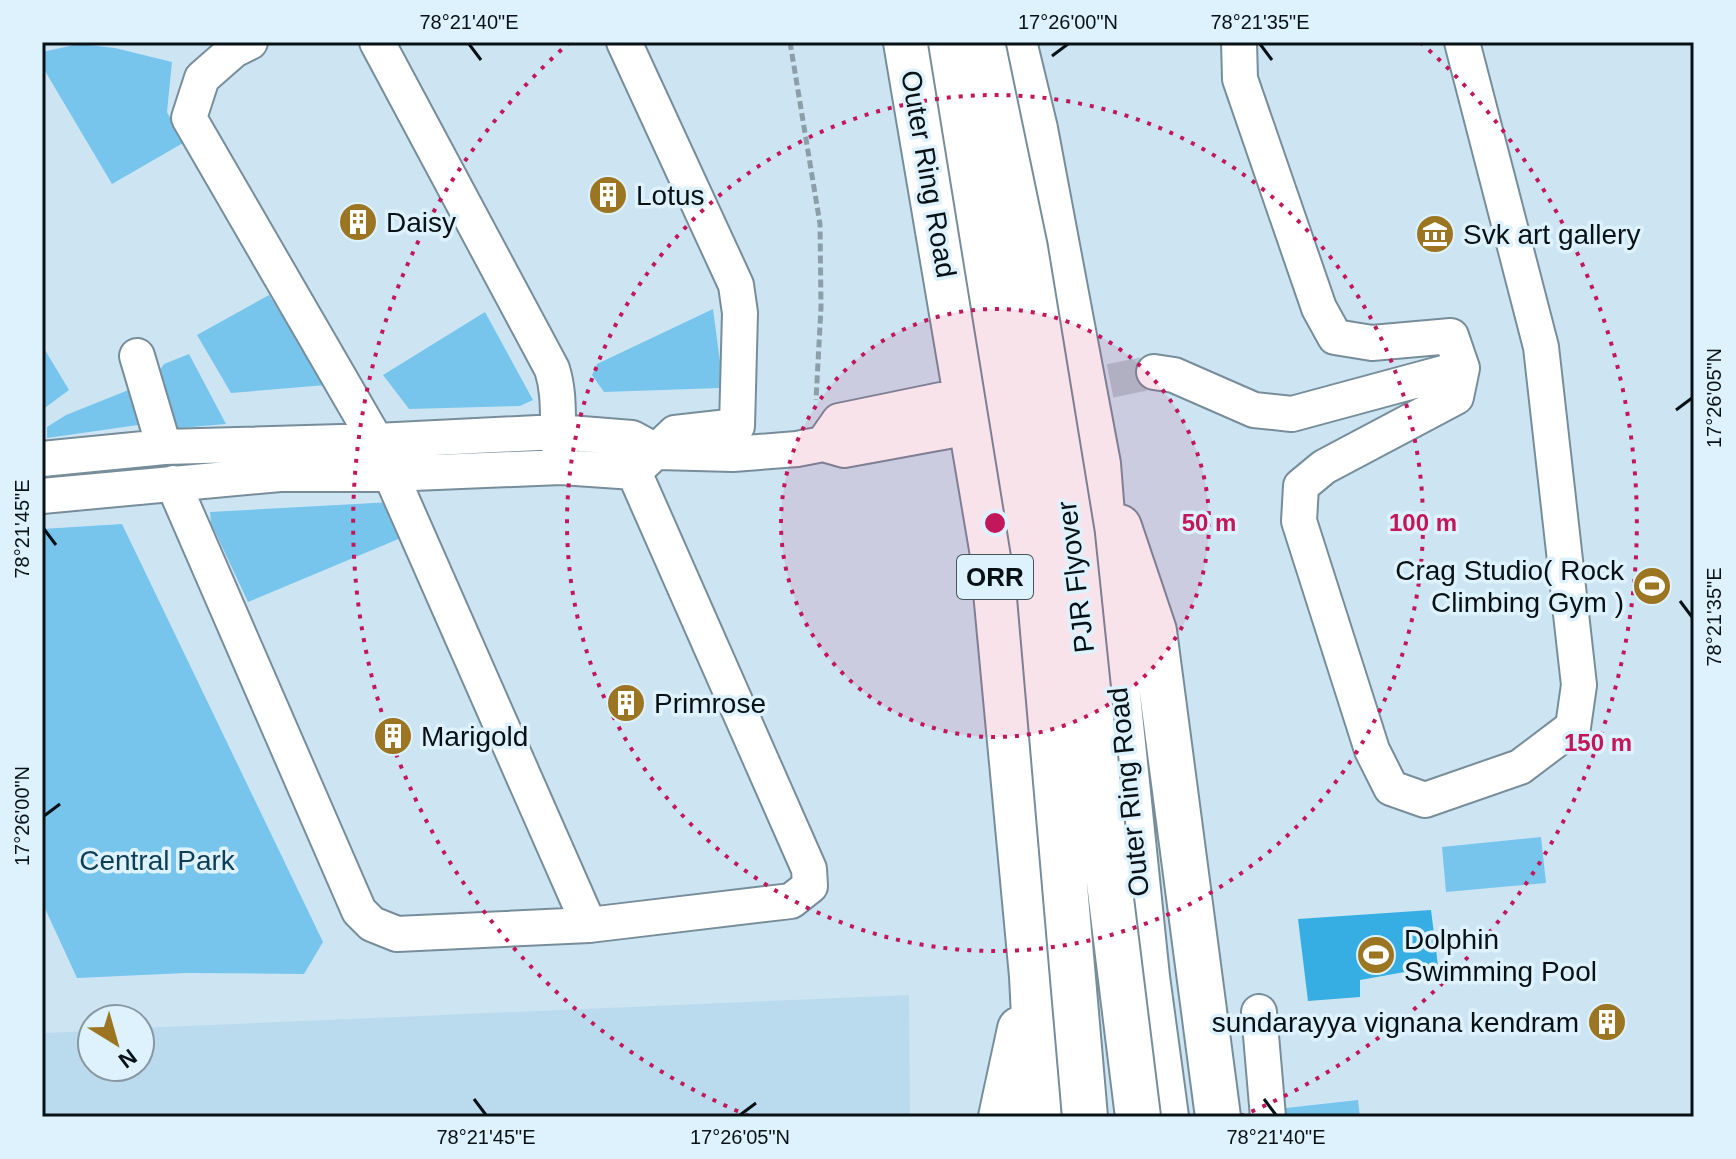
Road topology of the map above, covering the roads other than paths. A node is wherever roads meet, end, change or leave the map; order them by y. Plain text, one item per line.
1 (250, 42) edge
2 (377, 42) edge
3 (624, 42) edge
4 (906, 42) edge
5 (951, 42) edge
6 (982, 42) edge
7 (1014, 42) edge
8 (1239, 42) edge
9 (1462, 42) edge
10 (137, 356) dead end
11 (1462, 368) junction
12 (1154, 372) tunnel mouth
13 (557, 432) junction
14 (376, 441) junction
15 (823, 444) road end
16 (164, 447) junction
17 (42, 459) edge
18 (646, 462) junction
19 (1098, 464) junction
20 (561, 467) junction
21 (389, 474) junction
22 (173, 483) junction
23 (42, 496) edge
24 (589, 925) junction
25 (1032, 976) junction
26 (1259, 1012) dead end
27 (1001, 1117) edge
28 (1039, 1117) edge
29 (1085, 1117) edge
30 (1138, 1117) edge
31 (1166, 1117) edge
32 (1218, 1117) edge
33 (1268, 1117) edge

1 - 14 street
2 - 13 street
3 - 18 street
4 - 25 highway, Outer Ring Road / ORR
5 - 29 highway, PJR Flyover, bridge
6 - 30 highway, PJR Flyover, bridge
7 - 19 highway, Outer Ring Road
8 - 11 street
9 - 11 street
10 - 16 street
11 - 12 street
13 - 14 street
13 - 18 street
13 - 20 street
14 - 16 street
14 - 21 street
15 - 18 street
16 - 17 street
18 - 20 street
18 - 24 street
19 - 31 highway, Outer Ring Road
19 - 32 highway
20 - 21 street
21 - 22 street
21 - 24 street
22 - 23 street
22 - 24 street
25 - 27 highway
25 - 28 highway, Outer Ring Road / ORR
26 - 33 street

